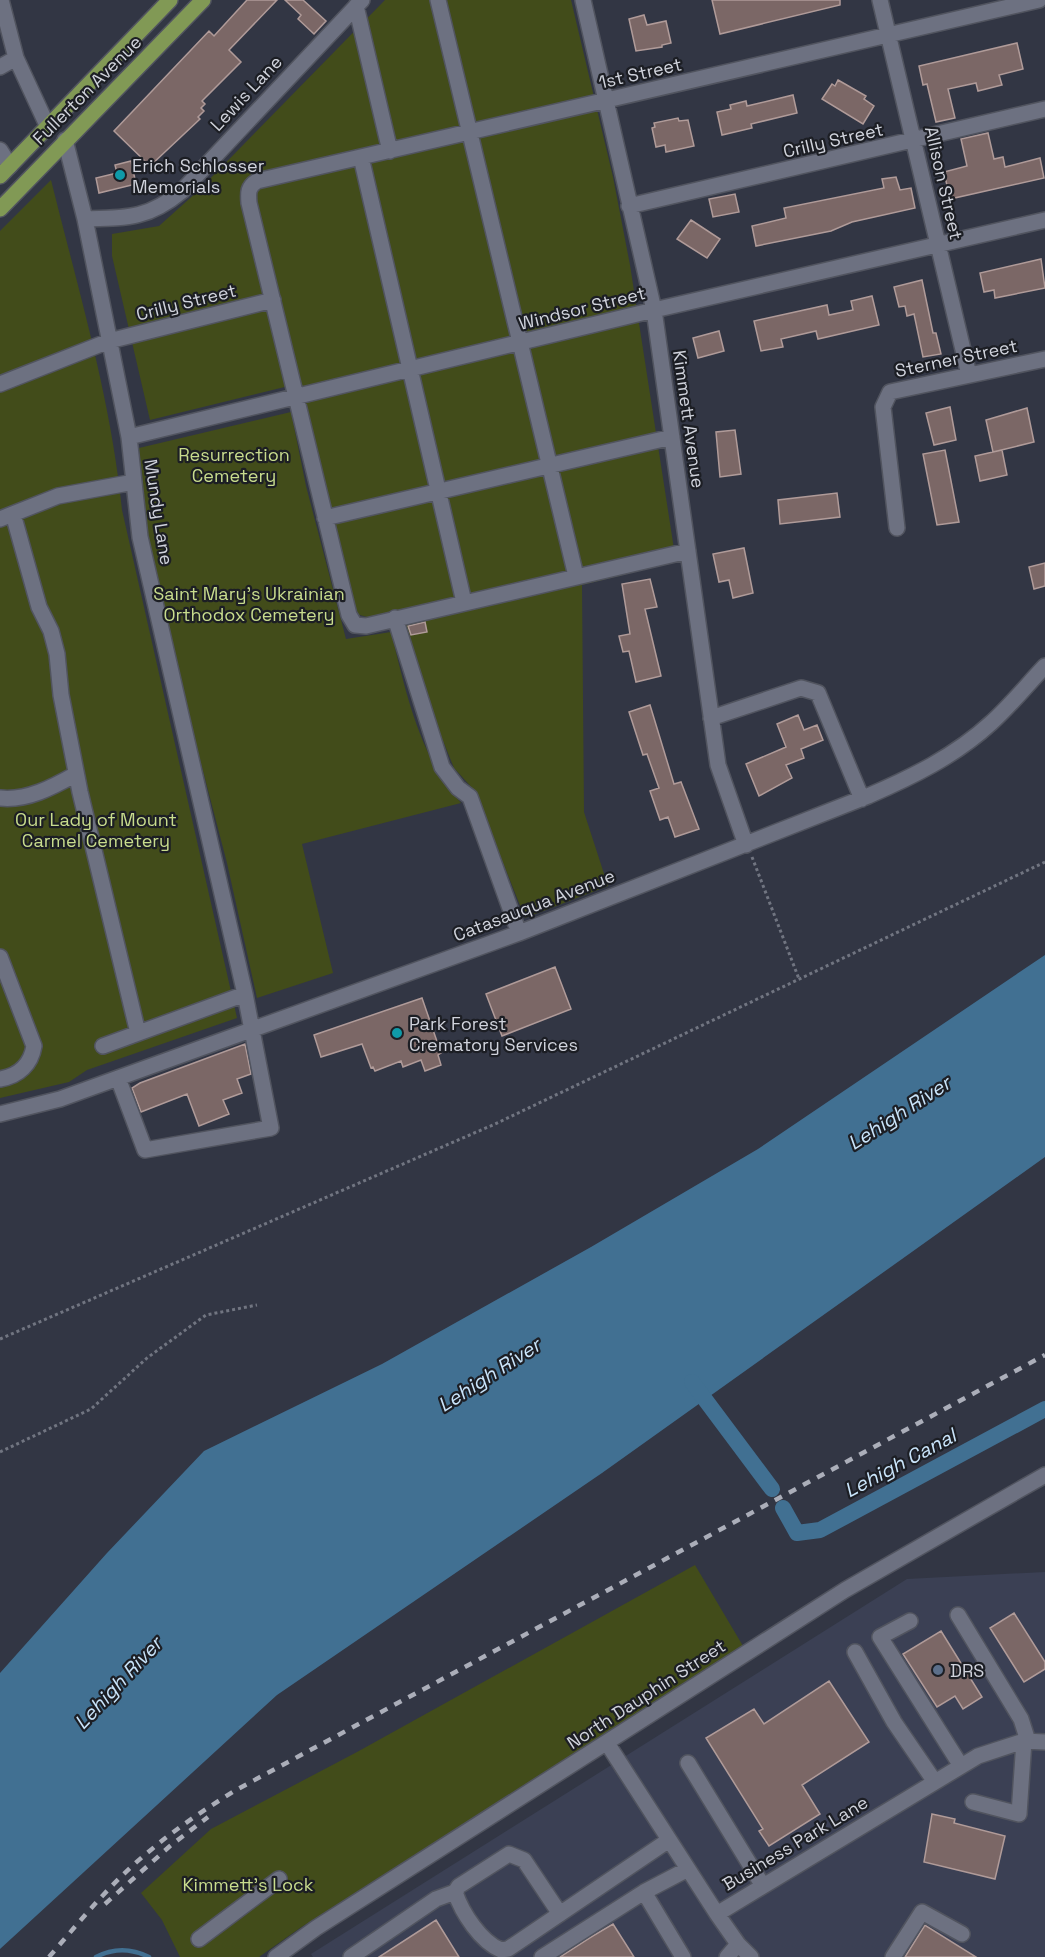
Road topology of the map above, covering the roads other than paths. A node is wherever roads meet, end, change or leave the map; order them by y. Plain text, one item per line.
1 (1, 0) edge
2 (170, 0) edge
3 (203, 0) edge
4 (438, 0) edge
5 (583, 0) edge
6 (880, 0) edge
7 (1039, 0) edge
8 (359, 3) edge
9 (889, 36) junction
10 (16, 58) junction
11 (0, 67) edge
12 (606, 101) junction
13 (1045, 109) edge
14 (47, 124) junction
15 (469, 134) junction
16 (65, 141) junction
17 (914, 141) junction
18 (0, 150) edge
19 (390, 151) junction
20 (361, 157) junction
21 (5, 171) edge
22 (629, 206) junction
23 (0, 209) edge
24 (85, 219) junction
25 (1045, 220) edge
26 (938, 245) junction
27 (273, 300) junction
28 (654, 310) junction
29 (109, 341) junction
30 (520, 343) junction
31 (1045, 359) edge
32 (411, 370) junction
33 (969, 375) junction
34 (0, 384) edge
35 (295, 398) junction
36 (129, 437) junction
37 (672, 437) junction
38 (549, 466) junction
39 (134, 482) junction
40 (439, 491) junction
41 (6, 517) edge
42 (325, 518) junction
43 (897, 528) dead end
44 (688, 551) junction
45 (576, 576) junction
46 (464, 602) junction
47 (395, 618) junction
48 (1045, 666) edge
49 (711, 718) junction
50 (76, 774) junction
51 (0, 798) edge
52 (862, 799) junction
53 (746, 845) junction
54 (519, 933) junction
55 (0, 957) edge
56 (245, 994) junction
57 (250, 1029) junction
58 (138, 1034) junction
59 (103, 1046) dead end
60 (118, 1078) junction
61 (0, 1079) edge
62 (0, 1114) edge
63 (1045, 1475) edge
64 (958, 1615) dead end
65 (910, 1621) dead end
66 (855, 1652) dead end
67 (1026, 1741) junction
68 (607, 1743) junction
69 (1045, 1743) edge
70 (688, 1763) dead end
71 (961, 1767) junction
72 (935, 1782) junction
73 (973, 1802) dead end
74 (669, 1840) junction
75 (688, 1869) junction
76 (279, 1879) dead end
77 (763, 1886) junction
78 (455, 1892) junction
79 (644, 1892) junction
80 (560, 1914) junction
81 (717, 1914) junction
82 (962, 1934) dead end
83 (199, 1939) dead end
84 (738, 1944) junction
85 (276, 1957) edge
86 (351, 1957) edge
87 (542, 1957) edge
88 (683, 1957) edge
89 (727, 1957) edge
90 (751, 1957) edge
91 (893, 1957) edge

1 - 10 street
2 - 14 main road, Fullerton Avenue
3 - 16 main road, Fullerton Avenue
4 - 15 street
5 - 12 street, Kimmett Avenue
6 - 9 street, Allison Street
7 - 9 street, 1st Street
8 - 19 street
8 - 24 street, Lewis Lane
9 - 12 street, 1st Street
9 - 17 street, Allison Street
10 - 11 street
10 - 14 street
12 - 15 street, 1st Street
12 - 22 street, Kimmett Avenue
13 - 17 street, Crilly Street
14 - 21 main road, Fullerton Avenue
15 - 19 street, 1st Street
15 - 30 street
16 - 23 main road, Fullerton Avenue
16 - 24 street, Mundy Lane
17 - 22 street, Crilly Street
17 - 26 street, Allison Street
18 - 21 street
19 - 20 street, 1st Street
20 - 27 street, 1st Street
20 - 32 street
22 - 28 street, Kimmett Avenue
24 - 29 street, Mundy Lane
25 - 26 street, Windsor Street
26 - 28 street, Windsor Street
26 - 33 street, Allison Street
27 - 29 street, Crilly Street
27 - 35 street
28 - 30 street, Windsor Street
28 - 37 street, Kimmett Avenue
29 - 34 street, Crilly Street
29 - 36 street, Mundy Lane
30 - 32 street, Windsor Street
30 - 38 street
31 - 33 street, Sterner Street
32 - 35 street, Windsor Street
32 - 40 street
33 - 43 street, Sterner Street
35 - 36 street, Windsor Street
35 - 42 street
36 - 39 street, Mundy Lane
37 - 38 street
37 - 44 street, Kimmett Avenue
38 - 40 street
38 - 45 street
39 - 41 street
39 - 56 street, Mundy Lane
40 - 42 street
40 - 46 street
41 - 50 street
42 - 47 street
44 - 45 street
44 - 49 street, Kimmett Avenue
45 - 46 street
46 - 47 street
47 - 54 street
48 - 52 street, Catasauqua Avenue
49 - 52 street
49 - 53 street, Kimmett Avenue
50 - 51 street
50 - 58 street
52 - 53 street, Catasauqua Avenue
53 - 54 street, Catasauqua Avenue
54 - 57 street, Catasauqua Avenue
55 - 61 street
56 - 57 street, Mundy Lane
56 - 58 street
57 - 60 street, Catasauqua Avenue
57 - 60 street, Mundy Lane
58 - 59 street
60 - 62 street, Catasauqua Avenue
63 - 68 street, North Dauphin Street
64 - 67 street
65 - 71 street
66 - 72 street
67 - 69 street, Business Park Lane
67 - 71 street, Business Park Lane
67 - 73 street
68 - 74 street, Business Park Lane
68 - 85 street, North Dauphin Street
70 - 77 street
71 - 72 street, Business Park Lane
72 - 77 street, Business Park Lane
74 - 75 street, Business Park Lane
74 - 80 street
75 - 79 street
75 - 81 street, Business Park Lane
76 - 83 street
77 - 81 street, Business Park Lane
78 - 80 street
78 - 80 street
78 - 86 street
79 - 87 street
79 - 88 street
81 - 84 street
82 - 91 street
84 - 89 street
84 - 90 street

